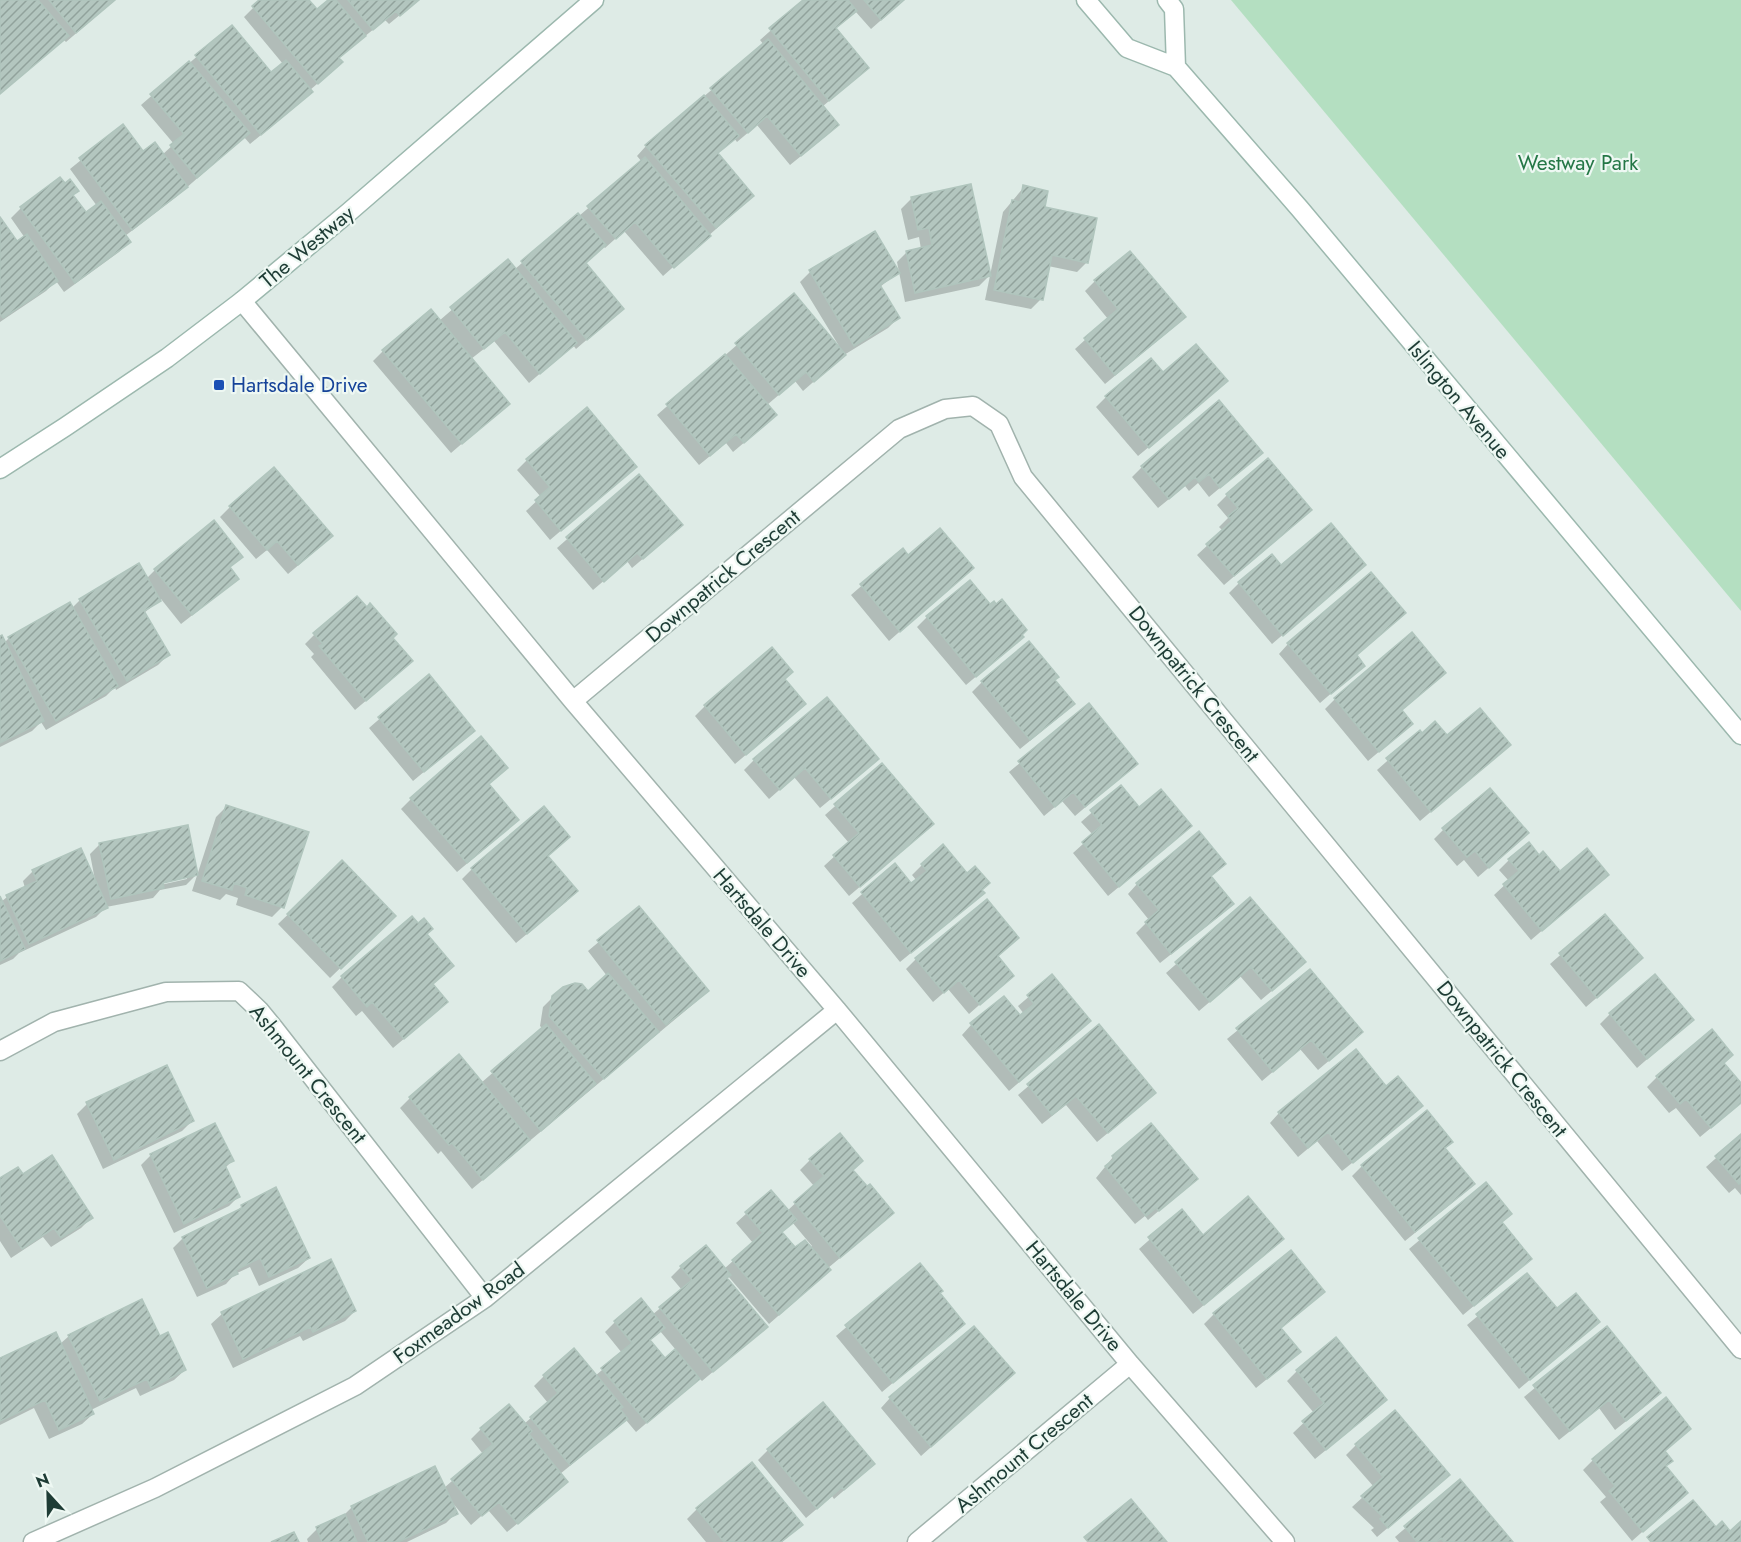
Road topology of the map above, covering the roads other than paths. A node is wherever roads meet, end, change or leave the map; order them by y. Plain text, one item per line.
1 (594, 0) edge
2 (1086, 0) edge
3 (1167, 0) edge
4 (1176, 67) junction
5 (242, 301) junction
6 (0, 468) edge
7 (573, 701) junction
8 (1741, 735) edge
9 (837, 1010) junction
10 (0, 1051) edge
11 (485, 1298) junction
12 (1741, 1349) edge
13 (1130, 1364) junction
14 (33, 1542) edge
15 (917, 1542) edge
16 (1285, 1542) edge

1 - 5 street, The Westway
2 - 4 street, Islington Avenue
3 - 4 street
4 - 8 street, Islington Avenue
5 - 6 street, The Westway
5 - 7 street, Hartsdale Drive
7 - 9 street, Hartsdale Drive
7 - 12 street, Downpatrick Crescent
9 - 11 street, Foxmeadow Road
9 - 13 street, Hartsdale Drive
10 - 11 street, Ashmount Crescent
11 - 14 street, Foxmeadow Road
13 - 15 street, Ashmount Crescent
13 - 16 street, Hartsdale Drive

